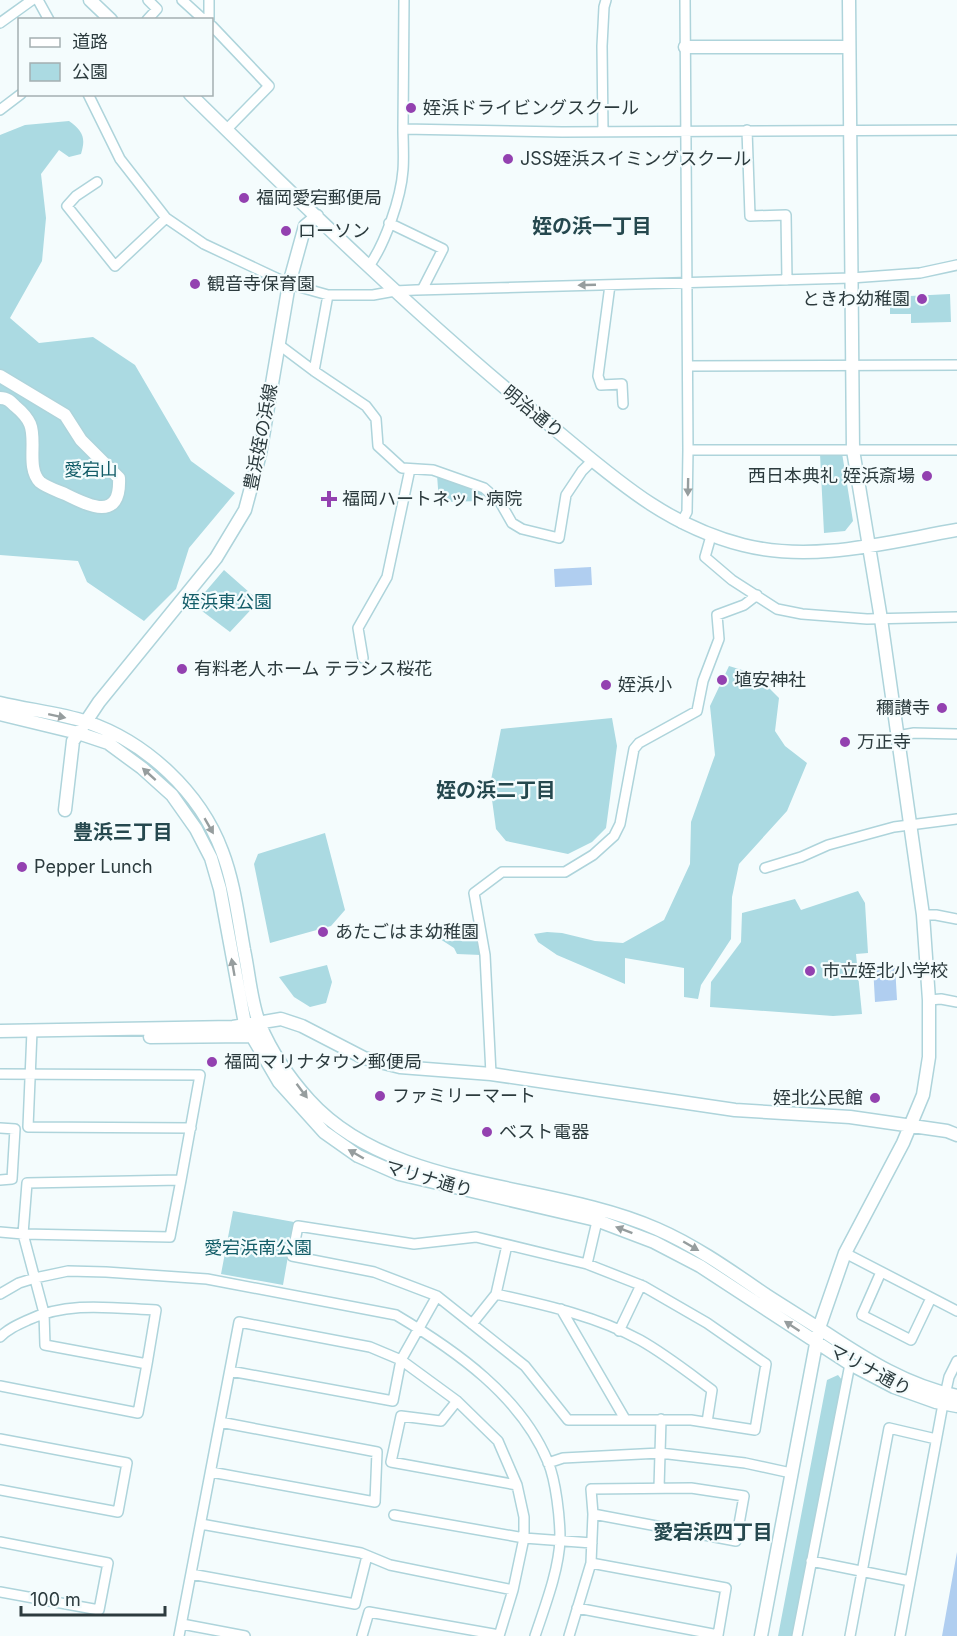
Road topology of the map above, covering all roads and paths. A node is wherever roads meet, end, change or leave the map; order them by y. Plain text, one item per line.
1 (32, 0) edge
2 (38, 0) edge
3 (90, 0) edge
4 (148, 0) edge
5 (182, 0) edge
6 (209, 0) edge
7 (404, 0) edge
8 (606, 0) edge
9 (685, 0) edge
10 (849, 0) edge
11 (48, 18) edge
12 (109, 18) edge
13 (149, 18) edge
14 (202, 18) edge
15 (209, 18) edge
16 (0, 23) edge
17 (213, 27) edge
18 (685, 46) junction
19 (849, 47) junction
20 (18, 96) edge
21 (89, 96) edge
22 (192, 96) edge
23 (0, 110) edge
24 (403, 129) junction
25 (226, 130) junction
26 (747, 130) junction
27 (851, 130) junction
28 (957, 130) edge
29 (603, 131) junction
30 (685, 131) junction
31 (97, 182) dead end
32 (317, 216) junction
33 (166, 218) junction
34 (389, 223) junction
35 (957, 265) edge
36 (369, 266) junction
37 (851, 278) junction
38 (787, 280) junction
39 (688, 283) junction
40 (289, 284) junction
41 (610, 285) junction
42 (422, 290) junction
43 (395, 291) junction
44 (328, 295) junction
45 (278, 344) junction
46 (852, 365) junction
47 (957, 365) edge
48 (688, 366) junction
49 (314, 371) junction
50 (0, 376) edge
51 (0, 398) edge
52 (623, 404) dead end
53 (688, 450) junction
54 (853, 450) junction
55 (957, 450) edge
56 (593, 460) junction
57 (410, 469) junction
58 (681, 523) junction
59 (957, 530) edge
60 (711, 536) junction
61 (868, 546) junction
62 (757, 595) junction
63 (957, 616) edge
64 (881, 620) junction
65 (363, 658) dead end
66 (0, 703) edge
67 (0, 714) edge
68 (86, 722) junction
69 (78, 733) junction
70 (957, 734) edge
71 (897, 736) junction
72 (66, 810) dead end
73 (957, 819) edge
74 (910, 825) junction
75 (765, 868) dead end
76 (923, 915) junction
77 (957, 919) edge
78 (929, 1000) junction
79 (957, 1002) edge
80 (245, 1024) junction
81 (260, 1024) junction
82 (0, 1031) edge
83 (32, 1034) junction
84 (0, 1036) edge
85 (251, 1036) junction
86 (0, 1074) edge
87 (30, 1074) junction
88 (491, 1074) junction
89 (911, 1125) junction
90 (0, 1128) edge
91 (191, 1128) junction
92 (957, 1135) edge
93 (0, 1180) edge
94 (181, 1180) junction
95 (599, 1215) junction
96 (0, 1232) edge
97 (23, 1234) junction
98 (507, 1245) junction
99 (845, 1253) junction
100 (586, 1264) junction
101 (880, 1272) junction
102 (35, 1278) junction
103 (641, 1285) junction
104 (0, 1294) edge
105 (496, 1294) junction
106 (437, 1296) junction
107 (931, 1298) junction
108 (561, 1309) junction
109 (957, 1311) edge
110 (44, 1312) junction
111 (472, 1324) junction
112 (819, 1328) junction
113 (420, 1329) junction
114 (619, 1331) junction
115 (0, 1337) edge
116 (816, 1341) junction
117 (401, 1360) junction
118 (957, 1361) edge
119 (147, 1364) junction
120 (850, 1364) junction
121 (230, 1371) junction
122 (953, 1380) edge
123 (0, 1386) edge
124 (948, 1397) edge
125 (457, 1401) junction
126 (957, 1406) edge
127 (625, 1419) junction
128 (661, 1419) junction
129 (220, 1422) junction
130 (707, 1422) junction
131 (0, 1439) edge
132 (936, 1439) junction
133 (660, 1453) junction
134 (548, 1463) junction
135 (211, 1472) junction
136 (791, 1473) junction
137 (517, 1485) junction
138 (659, 1488) junction
139 (0, 1490) edge
140 (593, 1514) junction
141 (394, 1515) dead end
142 (201, 1524) junction
143 (524, 1538) junction
144 (560, 1541) junction
145 (0, 1542) edge
146 (591, 1543) junction
147 (368, 1556) junction
148 (811, 1561) junction
149 (591, 1563) junction
150 (861, 1571) junction
151 (191, 1574) junction
152 (910, 1581) junction
153 (513, 1590) junction
154 (0, 1592) edge
155 (577, 1608) junction
156 (182, 1624) junction
157 (179, 1636) edge
158 (245, 1636) edge
159 (362, 1636) edge
160 (499, 1636) edge
161 (535, 1636) edge
162 (569, 1636) edge
163 (761, 1636) edge
164 (797, 1636) edge
165 (850, 1636) edge
166 (900, 1636) edge

1 - 16 street
2 - 11 street
3 - 12 street
4 - 13 street
5 - 14 street
6 - 15 street
7 - 24 street
8 - 29 street
9 - 18 street
10 - 19 street
17 - 25 street
18 - 19 street
18 - 30 street
19 - 27 street
20 - 23 street
21 - 33 street
22 - 25 street, 明治通り
24 - 29 street
24 - 34 street
25 - 32 street, 明治通り
26 - 27 street
26 - 30 street
26 - 38 street
27 - 28 street
27 - 37 street
29 - 30 street
30 - 39 street
31 - 33 street
32 - 36 street, 明治通り
32 - 40 street, 豊浜姪の浜線
33 - 40 street
34 - 36 street
34 - 42 street
35 - 37 street
36 - 43 street, 明治通り
37 - 38 street
37 - 46 street
38 - 39 street
39 - 41 street
39 - 48 street
40 - 44 street
40 - 45 street, 豊浜姪の浜線
41 -> 42 street
41 - 52 street
42 - 43 street
43 - 44 street
43 - 56 street, 明治通り
44 - 49 street
45 - 49 street
45 - 68 street, 豊浜姪の浜線
46 - 47 street
46 - 48 street
46 - 54 street
48 - 53 street
49 - 57 street
50 - 51 street
53 - 54 street
53 -> 58 street
54 - 55 street
54 - 61 street
56 - 57 street
56 - 58 street, 明治通り
57 - 65 street
58 - 60 street, 明治通り
59 - 61 street, 明治通り
60 - 61 street, 明治通り
60 - 62 street
61 - 64 street
62 - 64 street
62 - 88 street
63 - 64 street
64 - 71 street
66 -> 68 street, マリナ通り
67 - 69 street, マリナ通り
68 - 69 street, 豊浜姪の浜線
68 -> 81 street, マリナ通り
69 - 72 street
80 -> 69 street, マリナ通り
70 - 71 street
71 - 74 street
73 - 74 street
74 - 75 street
74 - 76 street
76 - 77 street
76 - 78 street
78 - 79 street
78 - 89 street
80 - 81 street
80 - 83 street
80 - 85 street, マリナ通り
81 - 85 street
81 - 88 street
81 -> 95 street, マリナ通り
82 - 83 street
83 - 84 street
83 - 85 street
83 - 87 street
95 -> 85 street, マリナ通り
86 - 87 street
87 - 91 street
87 - 91 street
88 - 89 street
89 - 92 street
89 - 99 street
90 - 93 street
91 - 94 street
94 - 97 street
94 - 97 street
95 - 100 street
95 -> 112 street, マリナ通り
116 -> 95 street, マリナ通り
96 - 97 street
97 - 102 street
98 - 100 street
98 - 105 street
98 - 106 street
99 - 101 street
99 - 112 street
100 - 103 street
101 - 107 street
101 - 107 street
102 - 104 street
102 - 110 street
102 - 113 street
103 - 114 street
103 - 130 street
105 - 108 street
105 - 111 street
106 - 111 street
106 - 113 street
107 - 109 street
108 - 114 street
108 - 127 street
110 - 115 street
110 - 119 street
110 - 119 street
111 - 127 street
112 - 116 street
112 - 124 street, マリナ通り
113 - 117 street
113 - 134 street
114 - 130 street
116 - 120 street, マリナ通り
116 - 136 street
117 - 121 street
117 - 121 street
117 - 125 street
118 - 122 street
119 - 123 street
120 - 124 street, マリナ通り
120 - 148 street
121 - 129 street
122 - 124 street
124 - 126 street, マリナ通り
124 - 132 street
125 - 137 street
125 - 137 street
127 - 128 street
128 - 130 street
128 - 133 street
129 - 135 street
129 - 135 street
131 - 139 street
132 - 150 street
132 - 152 street
133 - 134 street
133 - 136 street
133 - 138 street
134 - 144 street
135 - 142 street
136 - 163 street
137 - 143 street
138 - 140 street
138 - 140 street
140 - 146 street
141 - 143 street
142 - 147 street
142 - 151 street
143 - 144 street
143 - 153 street
144 - 146 street
144 - 161 street
145 - 154 street
146 - 149 street
147 - 151 street
147 - 153 street
148 - 150 street
148 - 164 street
149 - 155 street
149 - 155 street
150 - 152 street
150 - 165 street
151 - 156 street
152 - 166 street
153 - 160 street
155 - 162 street
156 - 157 street
156 - 158 street
159 - 160 street

